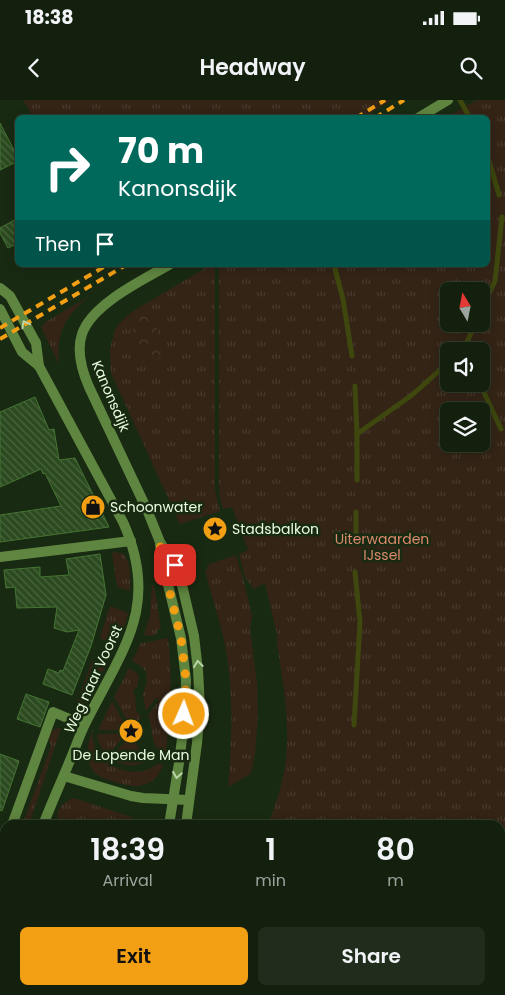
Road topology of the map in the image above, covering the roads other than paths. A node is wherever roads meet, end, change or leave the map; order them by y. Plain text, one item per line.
1 (448, 100) edge
2 (423, 115) edge
3 (166, 267) edge
4 (0, 288) edge
5 (0, 310) edge
6 (39, 366) junction
7 (131, 541) junction
8 (160, 542) junction
9 (0, 557) edge
10 (84, 724) junction
11 (64, 776) junction
12 (173, 799) junction
13 (189, 800) junction
14 (14, 820) edge
15 (45, 820) edge
16 (170, 820) edge
17 (187, 820) edge

1 - 2 street
3 - 8 street, Kanonsdijk
6 -> 4 street, Weg naar Voorst
5 - 6 street, Weg naar Voorst
6 - 7 street, Weg naar Voorst
7 - 9 street
7 - 10 street, Weg naar Voorst
8 -> 12 street, Kanonsdijk
13 -> 8 street, Kanonsdijk
10 - 11 street, Weg naar Voorst
10 - 14 street
11 - 12 street
11 - 15 street, Weg naar Voorst
12 - 13 street
12 - 16 street, Kanonsdijk
13 - 17 street, Kanonsdijk

